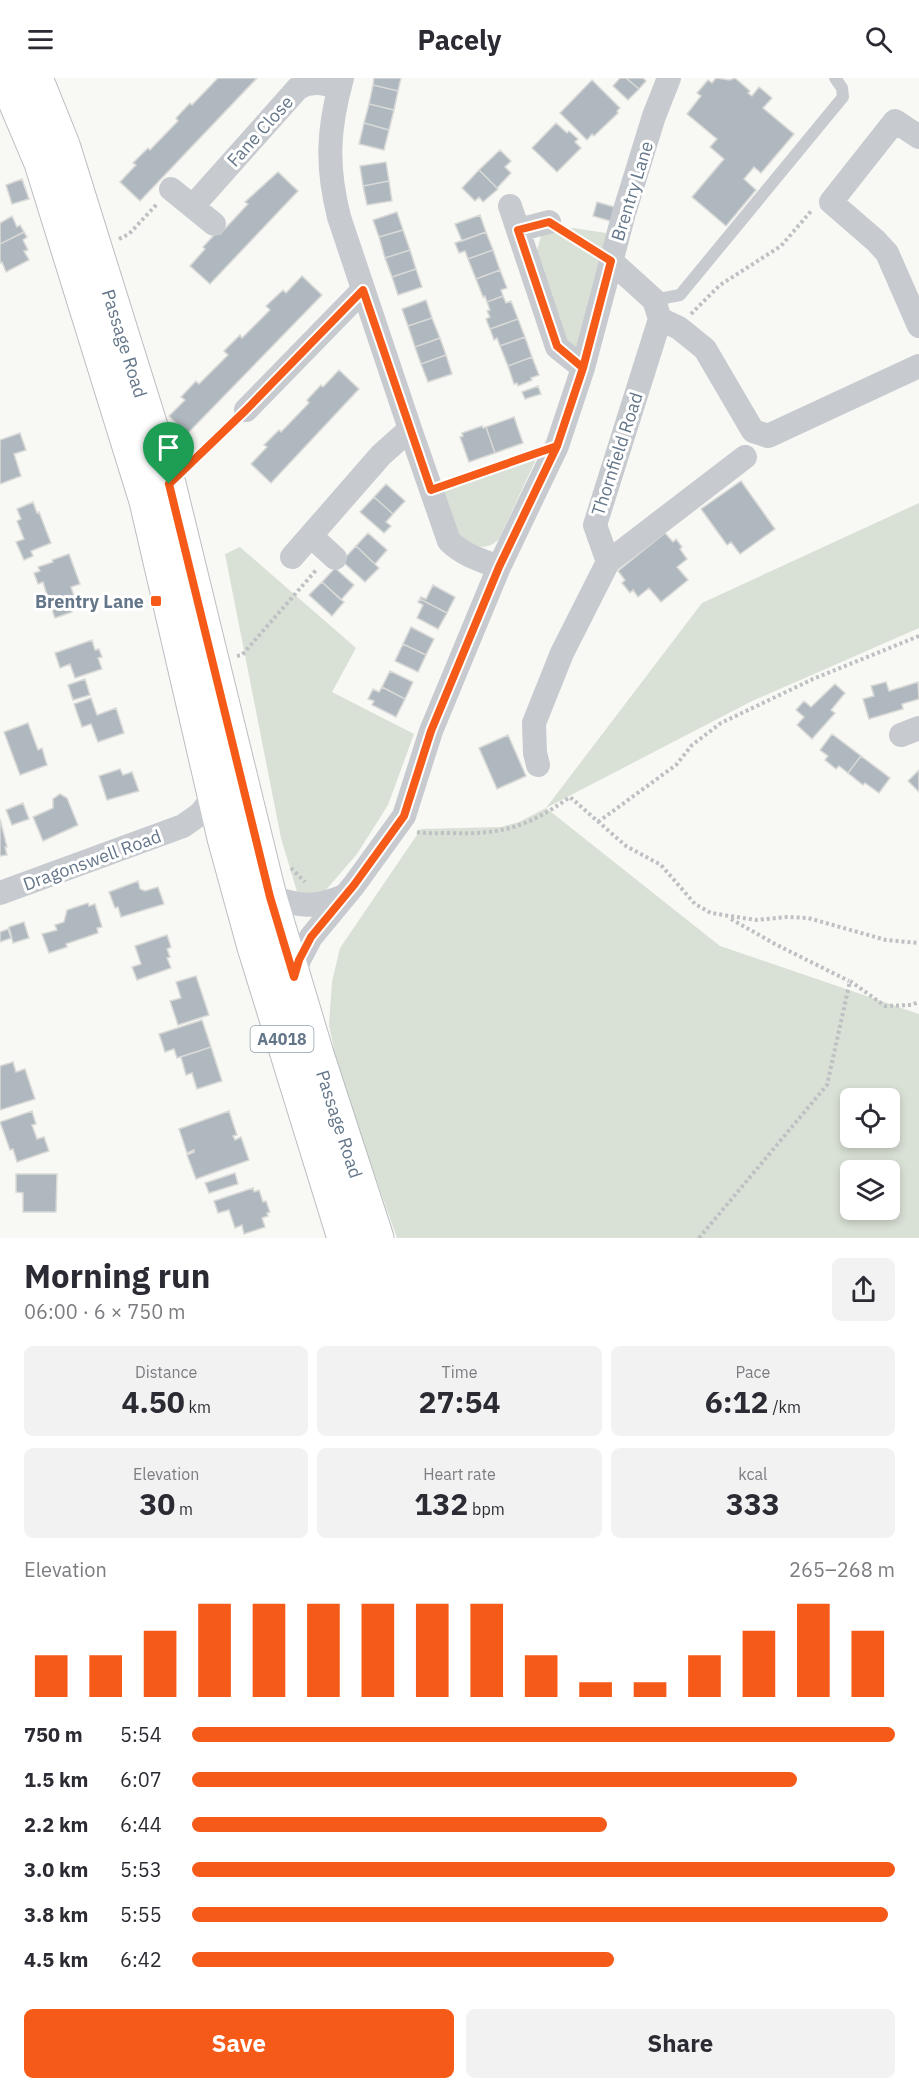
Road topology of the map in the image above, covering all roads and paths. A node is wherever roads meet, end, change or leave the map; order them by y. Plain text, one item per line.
1 (5, 78) edge
2 (36, 78) edge
3 (669, 78) edge
4 (835, 78) edge
5 (340, 83) edge
6 (919, 137) edge
7 (171, 189) joint
8 (831, 202) junction
9 (193, 206) junction
10 (510, 206) dead end
11 (549, 222) joint
12 (214, 224) dead end
13 (518, 230) junction
14 (97, 250) junction
15 (611, 261) junction
16 (363, 290) junction
17 (664, 316) junction
18 (919, 326) edge
19 (919, 366) edge
20 (583, 368) junction
21 (256, 406) joint
22 (410, 429) junction
23 (557, 446) junction
24 (745, 457) dead end
25 (169, 484) junction
26 (431, 490) junction
27 (324, 548) junction
28 (292, 557) dead end
29 (608, 562) junction
30 (499, 567) junction
31 (919, 636) edge
32 (214, 665) junction
33 (538, 765) dead end
34 (214, 796) junction
35 (598, 822) junction
36 (183, 826) junction
37 (395, 828) junction
38 (224, 838) junction
39 (260, 858) junction
40 (0, 893) edge
41 (270, 897) junction
42 (335, 900) junction
43 (728, 917) junction
44 (919, 943) edge
45 (294, 977) junction
46 (850, 981) junction
47 (919, 1002) edge
48 (344, 1238) edge
49 (376, 1238) edge
50 (699, 1238) edge

1 - 34 main road, Passage Road / A4018
2 - 14 main road, Passage Road / A4018
3 - 15 street, Brentry Lane
4 - 17 lane
5 - 9 street, Fane Close
5 - 16 street
6 - 8 street
7 - 9 street
7 - 14 path
8 - 17 path
8 - 18 street
9 - 12 street
10 - 13 street
11 - 13 street
11 - 15 path
13 - 20 street
14 - 25 main road, Passage Road / A4018
15 - 17 street
15 - 20 street, Brentry Lane
16 - 21 street
16 - 22 street
17 - 19 street
17 - 29 street, Thornfield Road
20 - 23 street, Brentry Lane
21 - 25 path
22 - 26 street
22 - 27 street
23 - 26 path
23 - 30 street, Brentry Lane
24 - 29 street
25 - 32 main road, Passage Road / A4018
26 - 30 street
27 - 28 street
27 - 32 path
29 - 33 street
30 - 37 street, Brentry Lane
31 - 35 path
32 - 39 main road, Passage Road / A4018
34 - 36 street, Dragonswell Road
34 - 38 main road, Passage Road / A4018
35 - 37 path
35 - 43 path
36 - 38 street, Dragonswell Road
36 - 40 street, Dragonswell Road
37 - 42 street, Brentry Lane
38 - 48 main road, Passage Road / A4018
39 - 41 main road, Passage Road / A4018
39 - 42 path
41 - 42 street
41 - 45 main road, Passage Road / A4018
42 - 45 street, Brentry Lane
43 - 44 path
43 - 46 path
45 - 49 main road, Passage Road / A4018
46 - 47 path
46 - 50 path

